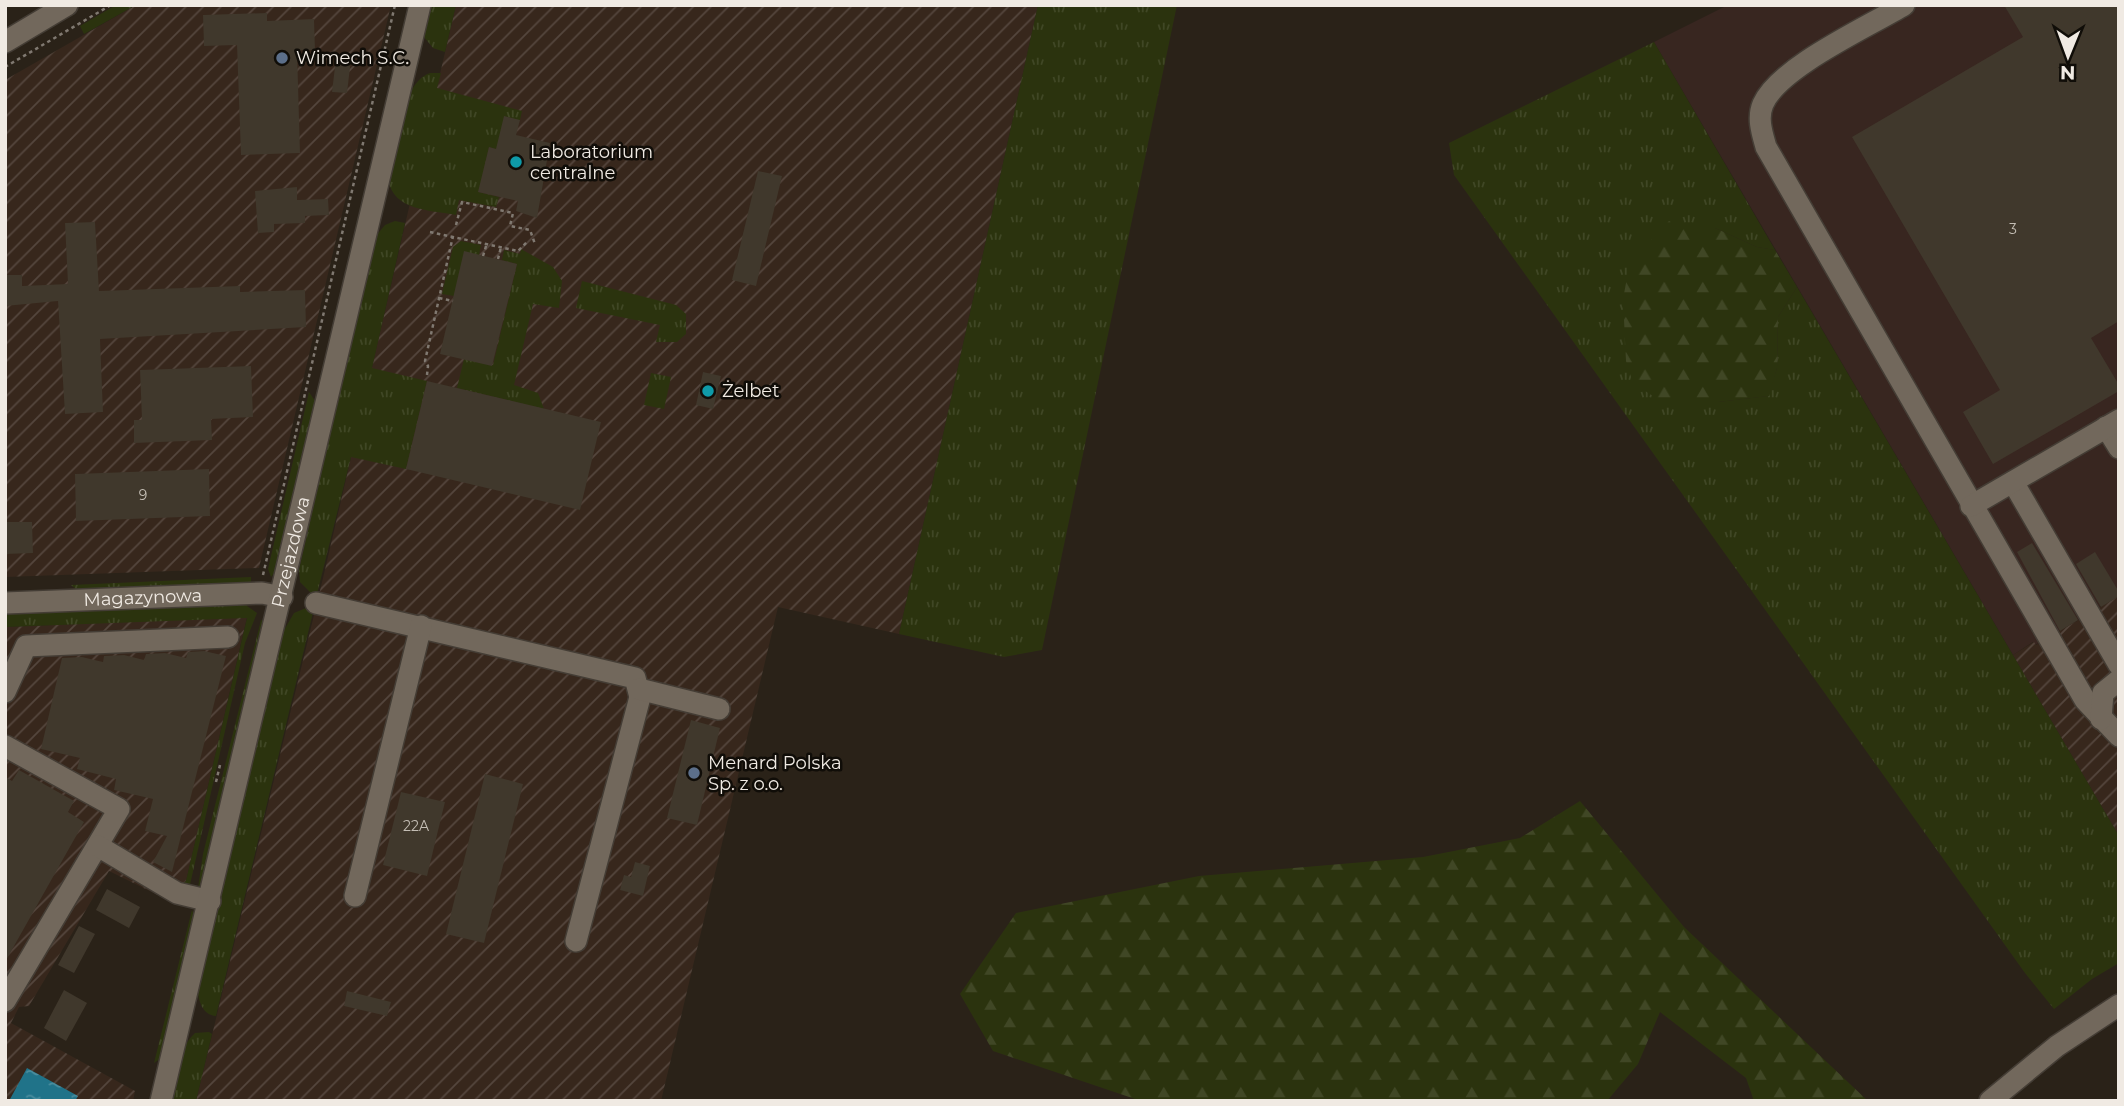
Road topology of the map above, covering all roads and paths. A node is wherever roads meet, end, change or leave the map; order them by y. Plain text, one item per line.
1 (67, 5) edge
2 (111, 5) edge
3 (395, 5) edge
4 (420, 5) edge
5 (1904, 5) edge
6 (5, 42) edge
7 (5, 67) edge
8 (456, 225) dead end
9 (430, 232) dead end
10 (453, 236) junction
11 (527, 242) dead end
12 (487, 243) junction
13 (534, 244) dead end
14 (501, 247) junction
15 (483, 256) dead end
16 (498, 259) dead end
17 (439, 298) junction
18 (453, 301) dead end
19 (426, 375) dead end
20 (2113, 423) edge
21 (2119, 448) edge
22 (2013, 482) junction
23 (1971, 506) junction
24 (272, 595) junction
25 (5, 603) edge
26 (316, 603) dead end
27 (421, 626) junction
28 (228, 637) dead end
29 (2119, 665) edge
30 (2119, 680) edge
31 (639, 689) junction
32 (5, 692) edge
33 (719, 709) dead end
34 (2101, 719) junction
35 (2119, 736) edge
36 (5, 746) edge
37 (221, 760) dead end
38 (215, 785) dead end
39 (97, 846) junction
40 (355, 896) dead end
41 (210, 901) junction
42 (576, 942) dead end
43 (5, 1002) edge
44 (2119, 1004) edge
45 (161, 1101) edge
46 (1990, 1101) edge

1 - 6 street
2 - 7 path
3 - 24 path
4 - 24 street, Przejazdowa
5 - 23 street
8 - 13 path
9 - 10 path
10 - 12 path
10 - 17 path
11 - 14 path
12 - 14 path
12 - 15 path
14 - 16 path
17 - 18 path
17 - 19 path
20 - 21 street
20 - 22 street
22 - 23 street
22 - 29 street
23 - 34 street
24 - 25 street, Magazynowa
24 - 41 street, Przejazdowa
26 - 27 street
27 - 31 street
27 - 40 street
28 - 32 street
30 - 34 street
31 - 33 street
31 - 42 street
34 - 35 street
36 - 39 street
37 - 38 path
39 - 41 street
39 - 43 street
41 - 45 street, Przejazdowa
44 - 46 street

